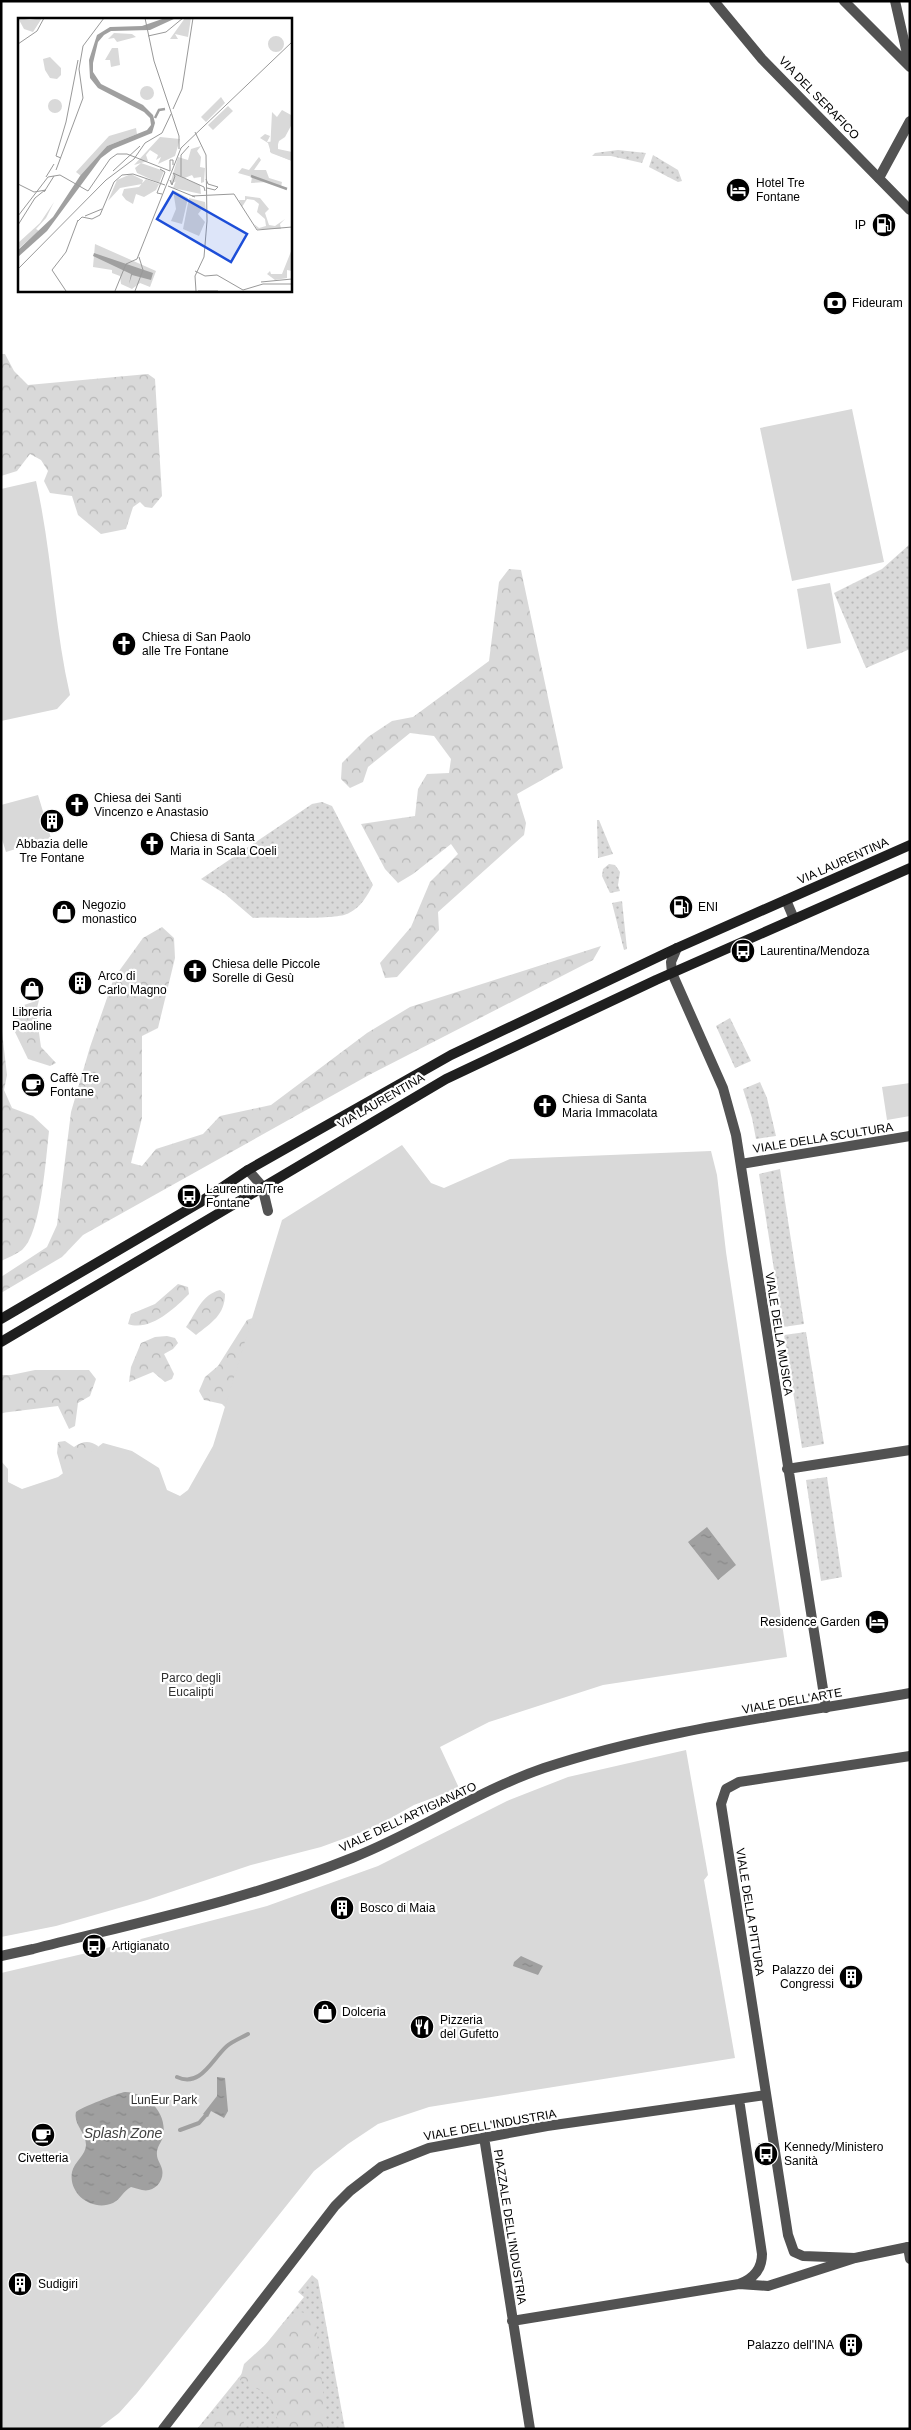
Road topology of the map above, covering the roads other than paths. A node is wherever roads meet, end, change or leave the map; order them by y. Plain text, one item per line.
1 (714, 1) edge
2 (844, 1) edge
3 (896, 1) edge
4 (910, 68) edge
5 (910, 121) edge
6 (879, 178) junction
7 (910, 210) edge
8 (910, 845) edge
9 (910, 868) edge
10 (786, 900) junction
11 (794, 919) junction
12 (677, 948) junction
13 (672, 973) junction
14 (910, 1136) edge
15 (741, 1164) junction
16 (248, 1170) junction
17 (262, 1186) junction
18 (268, 1211) dead end
19 (1, 1319) edge
20 (1, 1342) edge
21 (910, 1450) edge
22 (787, 1469) junction
23 (910, 1693) edge
24 (826, 1708) junction
25 (678, 1734) joint
26 (910, 1756) edge
27 (1, 1956) edge
28 (766, 2095) junction
29 (739, 2099) junction
30 (484, 2137) junction
31 (909, 2247) edge
32 (855, 2258) junction
33 (910, 2259) edge
34 (739, 2284) junction
35 (512, 2321) junction
36 (163, 2429) edge
37 (530, 2429) edge

1 - 6 street, VIA DEL SERAFICO
2 - 4 street
3 - 4 street
5 - 6 street
6 - 7 street, VIA DEL SERAFICO
8 - 10 main road, VIA LAURENTINA
9 - 11 main road, VIA LAURENTINA
10 - 11 street
10 - 12 main road, VIA LAURENTINA
11 - 13 main road, VIA LAURENTINA
12 - 13 street
12 - 16 main road, VIA LAURENTINA
13 - 15 street, VIALE DELLA MUSICA
13 - 17 main road, VIA LAURENTINA
14 - 15 street, VIALE DELLA SCULTURA
15 - 22 street, VIALE DELLA MUSICA
16 - 17 street
16 - 19 main road, VIA LAURENTINA
17 - 18 street
17 - 20 main road, VIA LAURENTINA
21 - 22 street
22 - 24 street, VIALE DELLA MUSICA
23 - 24 street, VIALE DELL'ARTE
24 - 25 street, VIALE DELL'ARTE
25 - 27 street, VIALE DELL'ARTIGIANATO
26 - 28 street, VIALE DELLA PITTURA
28 - 29 street, VIALE DELL'INDUSTRIA
28 - 32 street, VIALE DELLA PITTURA
29 - 30 street, VIALE DELL'INDUSTRIA
29 - 34 street
30 - 35 street, PIAZZALE DELL'INDUSTRIA
30 - 36 street, VIALE DELL'INDUSTRIA
31 - 32 street
31 - 33 street
32 - 34 street, PIAZZALE DELL'INDUSTRIA
34 - 35 street, PIAZZALE DELL'INDUSTRIA
35 - 37 street, PIAZZALE DELL'INDUSTRIA

